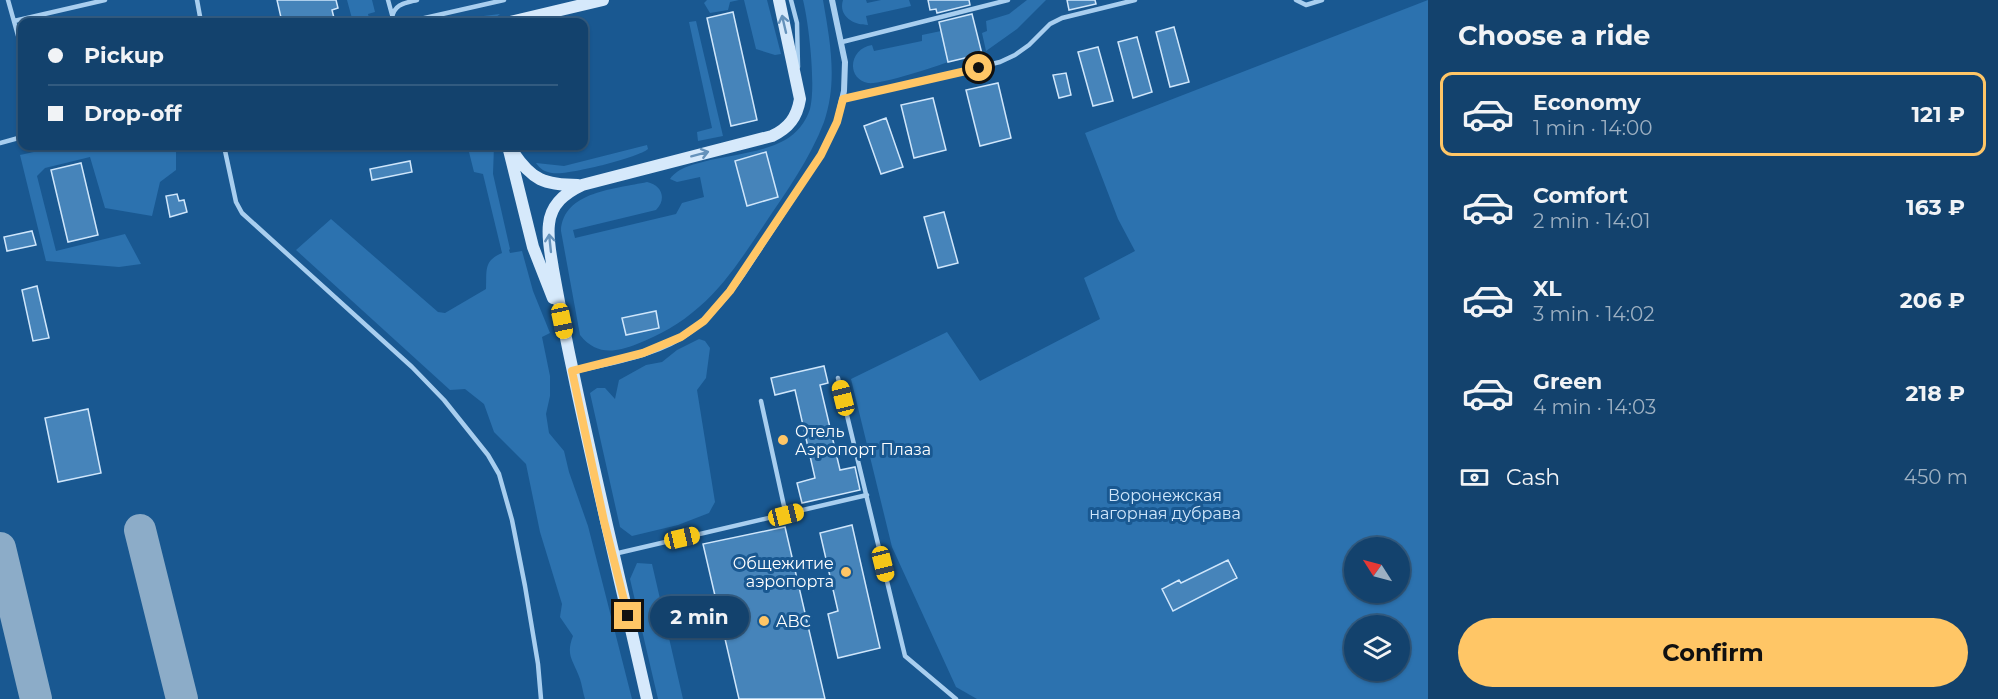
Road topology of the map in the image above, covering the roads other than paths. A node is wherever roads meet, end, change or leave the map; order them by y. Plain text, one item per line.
1 (8, 0) edge
2 (105, 0) edge
3 (197, 0) edge
4 (388, 0) edge
5 (417, 0) edge
6 (504, 0) edge
7 (603, 0) edge
8 (779, 0) edge
9 (791, 0) edge
10 (832, 0) edge
11 (1008, 0) edge
12 (1135, 0) edge
13 (1296, 0) edge
14 (1322, 0) edge
15 (27, 18) edge
16 (200, 18) edge
17 (392, 18) edge
18 (393, 18) edge
19 (425, 18) edge
20 (527, 18) edge
21 (18, 20) edge
22 (14, 21) junction
23 (18, 36) edge
24 (842, 42) junction
25 (799, 88) junction
26 (843, 99) junction
27 (18, 138) edge
28 (0, 143) edge
29 (225, 150) edge
30 (510, 150) edge
31 (512, 150) edge
32 (582, 185) junction
33 (562, 321) junction
34 (572, 371) junction
35 (838, 378) dead end
36 (760, 401) dead end
37 (867, 495) junction
38 (786, 515) junction
39 (614, 554) junction
40 (541, 699) edge
41 (647, 699) edge
42 (956, 699) edge

1 - 22 lane
2 - 15 lane
3 - 16 lane
4 - 17 lane
5 - 18 lane
6 - 19 lane
7 - 20 main road
25 -> 8 main road
9 - 25 lane
10 - 24 street
11 - 24 lane
12 - 26 lane
13 - 14 lane
21 - 22 lane
22 - 23 lane
24 - 26 street
32 -> 25 main road
26 - 34 street
27 - 28 lane
29 - 40 lane
30 - 33 main road
31 - 32 main road
33 -> 32 main road
33 - 34 main road
34 - 39 main road
35 - 37 lane
36 - 38 lane
37 - 38 lane
37 - 42 lane
38 - 39 lane
39 - 41 main road

